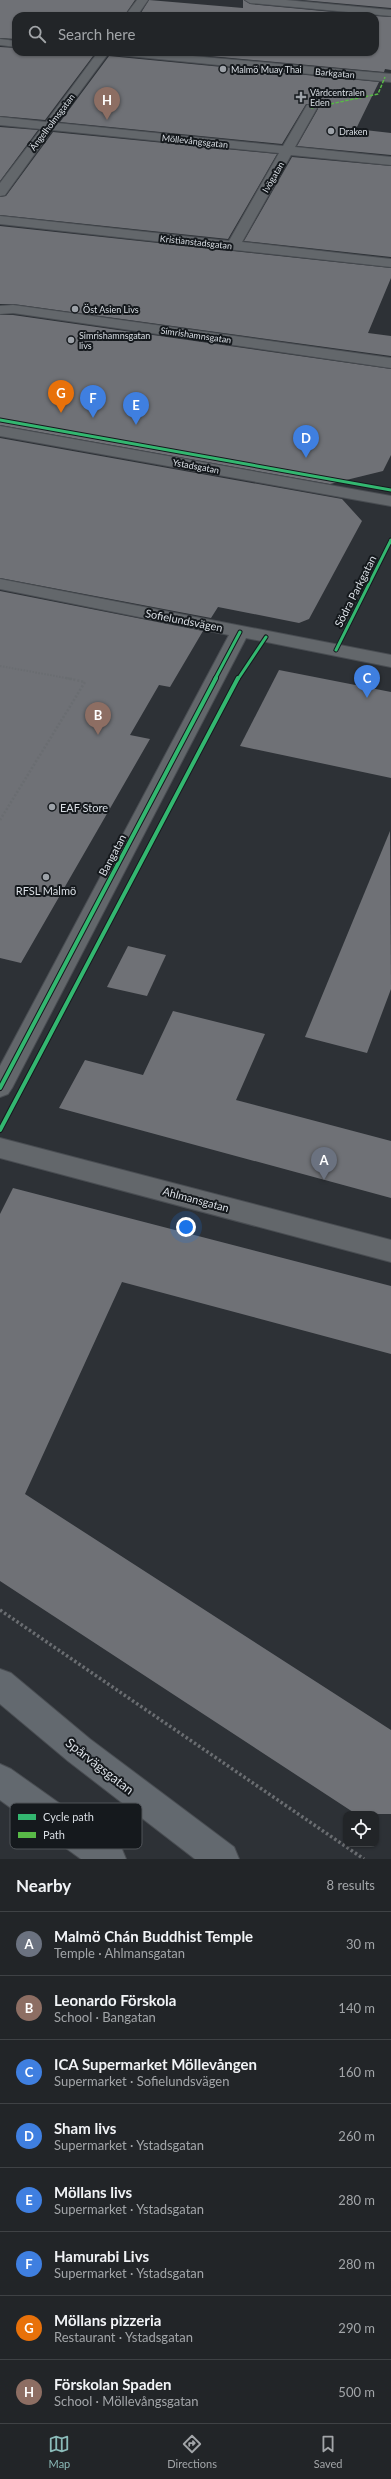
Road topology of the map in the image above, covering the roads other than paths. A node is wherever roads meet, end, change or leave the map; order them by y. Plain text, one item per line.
1 (143, 0) edge
2 (250, 0) edge
3 (134, 12) edge
4 (391, 13) edge
5 (0, 42) edge
6 (12, 44) edge
7 (101, 56) edge
8 (155, 56) edge
9 (391, 78) edge
10 (311, 108) dead end
11 (0, 121) edge
12 (49, 126) junction
13 (288, 151) junction
14 (391, 161) edge
15 (0, 192) edge
16 (0, 220) edge
17 (233, 246) junction
18 (391, 263) edge
19 (0, 310) edge
20 (391, 363) edge
21 (0, 431) edge
22 (391, 501) edge
23 (0, 584) edge
24 (240, 632) junction
25 (391, 661) edge
26 (0, 1088) edge
27 (0, 1148) edge
28 (391, 1251) edge
29 (0, 1684) edge
30 (0, 1780) edge
31 (32, 1803) edge
32 (95, 1849) edge
33 (109, 1859) edge
34 (222, 1859) edge

1 - 3 street
2 - 4 street
5 - 6 street
7 - 12 street, Ängelholmsgatan
8 - 9 street, Barkgatan
10 - 13 street, Ivögatan
11 - 12 street, Möllevångsgatan
12 - 13 street, Möllevångsgatan
12 - 15 street, Ängelholmsgatan
13 - 14 street, Möllevångsgatan
13 - 17 street, Ivögatan
16 - 17 street, Kristianstadsgatan
17 - 18 street, Kristianstadsgatan
19 - 20 street, Simrishamnsgatan
21 - 22 street, Ystadsgatan
23 - 24 street, Sofielundsvägen
24 - 25 street, Sofielundsvägen
24 - 26 street, Bangatan
27 - 28 street, Ahlmansgatan
29 - 34 street, Spårvägsgatan
30 - 31 street
32 - 33 street

